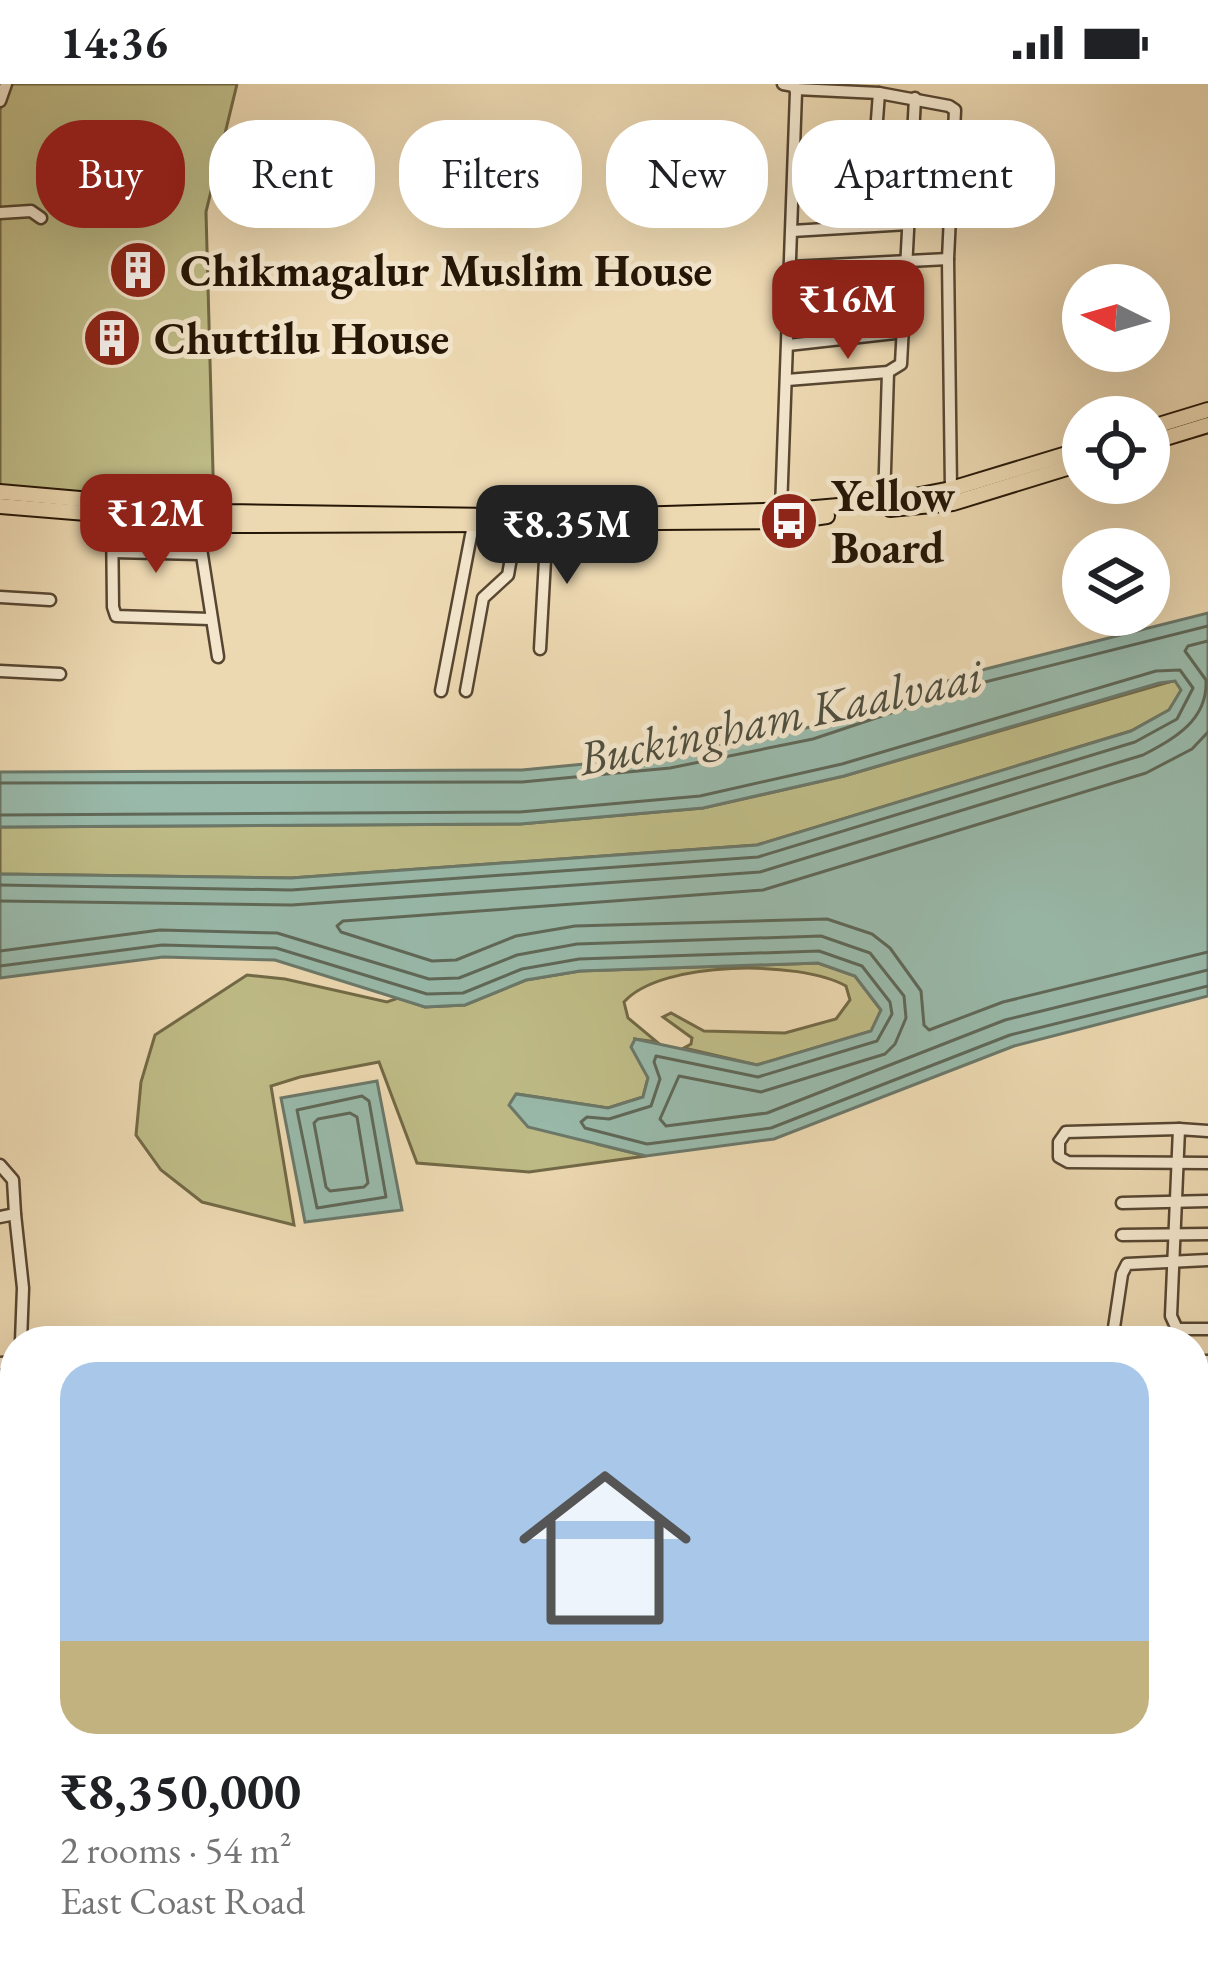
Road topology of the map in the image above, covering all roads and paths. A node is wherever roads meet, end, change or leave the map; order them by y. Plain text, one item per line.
1 (6, 84) edge
2 (789, 86) edge
3 (879, 93) junction
4 (915, 98) junction
5 (0, 101) edge
6 (792, 120) edge
7 (876, 120) edge
8 (913, 120) edge
9 (0, 213) edge
10 (36, 215) edge
11 (792, 228) edge
12 (842, 228) edge
13 (908, 228) edge
14 (792, 231) junction
15 (948, 259) junction
16 (906, 260) junction
17 (791, 267) junction
18 (905, 298) junction
19 (789, 306) junction
20 (904, 332) junction
21 (788, 345) junction
22 (888, 372) junction
23 (787, 380) junction
24 (1208, 410) edge
25 (1170, 422) edge
26 (1208, 425) edge
27 (1170, 437) edge
28 (1062, 455) edge
29 (1062, 470) edge
30 (951, 489) junction
31 (0, 492) edge
32 (884, 502) junction
33 (0, 506) edge
34 (781, 509) junction
35 (112, 516) junction
36 (218, 518) junction
37 (197, 523) junction
38 (517, 524) junction
39 (547, 524) junction
40 (473, 525) junction
41 (112, 552) junction
42 (201, 554) junction
43 (0, 597) edge
44 (50, 600) dead end
45 (210, 619) junction
46 (539, 649) dead end
47 (218, 657) dead end
48 (0, 671) edge
49 (60, 674) dead end
50 (441, 691) dead end
51 (466, 691) dead end
52 (1179, 1129) junction
53 (1208, 1131) edge
54 (1208, 1163) edge
55 (1178, 1165) junction
56 (0, 1166) edge
57 (1208, 1201) edge
58 (1179, 1202) junction
59 (1122, 1204) dead end
60 (16, 1214) junction
61 (0, 1217) edge
62 (1208, 1234) edge
63 (1122, 1235) dead end
64 (1177, 1235) junction
65 (1208, 1260) edge
66 (1174, 1261) junction
67 (22, 1326) edge
68 (1115, 1326) edge
69 (1174, 1326) edge

1 - 5 street
2 - 3 street
2 - 6 street
3 - 4 street
3 - 7 street
4 - 8 street
4 - 15 street
9 - 10 street
11 - 14 street
12 - 14 street
13 - 16 street
14 - 17 street
15 - 16 street
15 - 30 street
16 - 17 street
16 - 18 street
17 - 19 street
18 - 19 street
18 - 20 street
19 - 21 street
20 - 21 street
20 - 22 street
21 - 23 street
22 - 23 street
22 - 32 street
23 - 34 street
24 - 25 main road
26 - 27 main road
28 - 30 main road
29 - 39 main road
30 - 32 main road
31 - 36 main road
32 - 34 main road
33 - 35 main road
34 - 36 main road
35 - 37 main road
35 - 41 street
36 - 37 main road
36 - 40 main road
37 - 42 street
38 - 39 main road
38 - 40 main road
38 - 51 street
39 - 46 street
40 - 50 street
41 - 42 street
41 - 45 street
42 - 45 street
43 - 44 street
45 - 47 street
48 - 49 street
52 - 53 street
52 - 55 street
52 - 55 street
54 - 55 street
55 - 58 street
56 - 60 street
57 - 58 street
58 - 59 street
58 - 64 street
60 - 61 street
60 - 67 street
62 - 64 street
63 - 64 street
64 - 66 street
65 - 66 street
66 - 68 street
66 - 69 street

